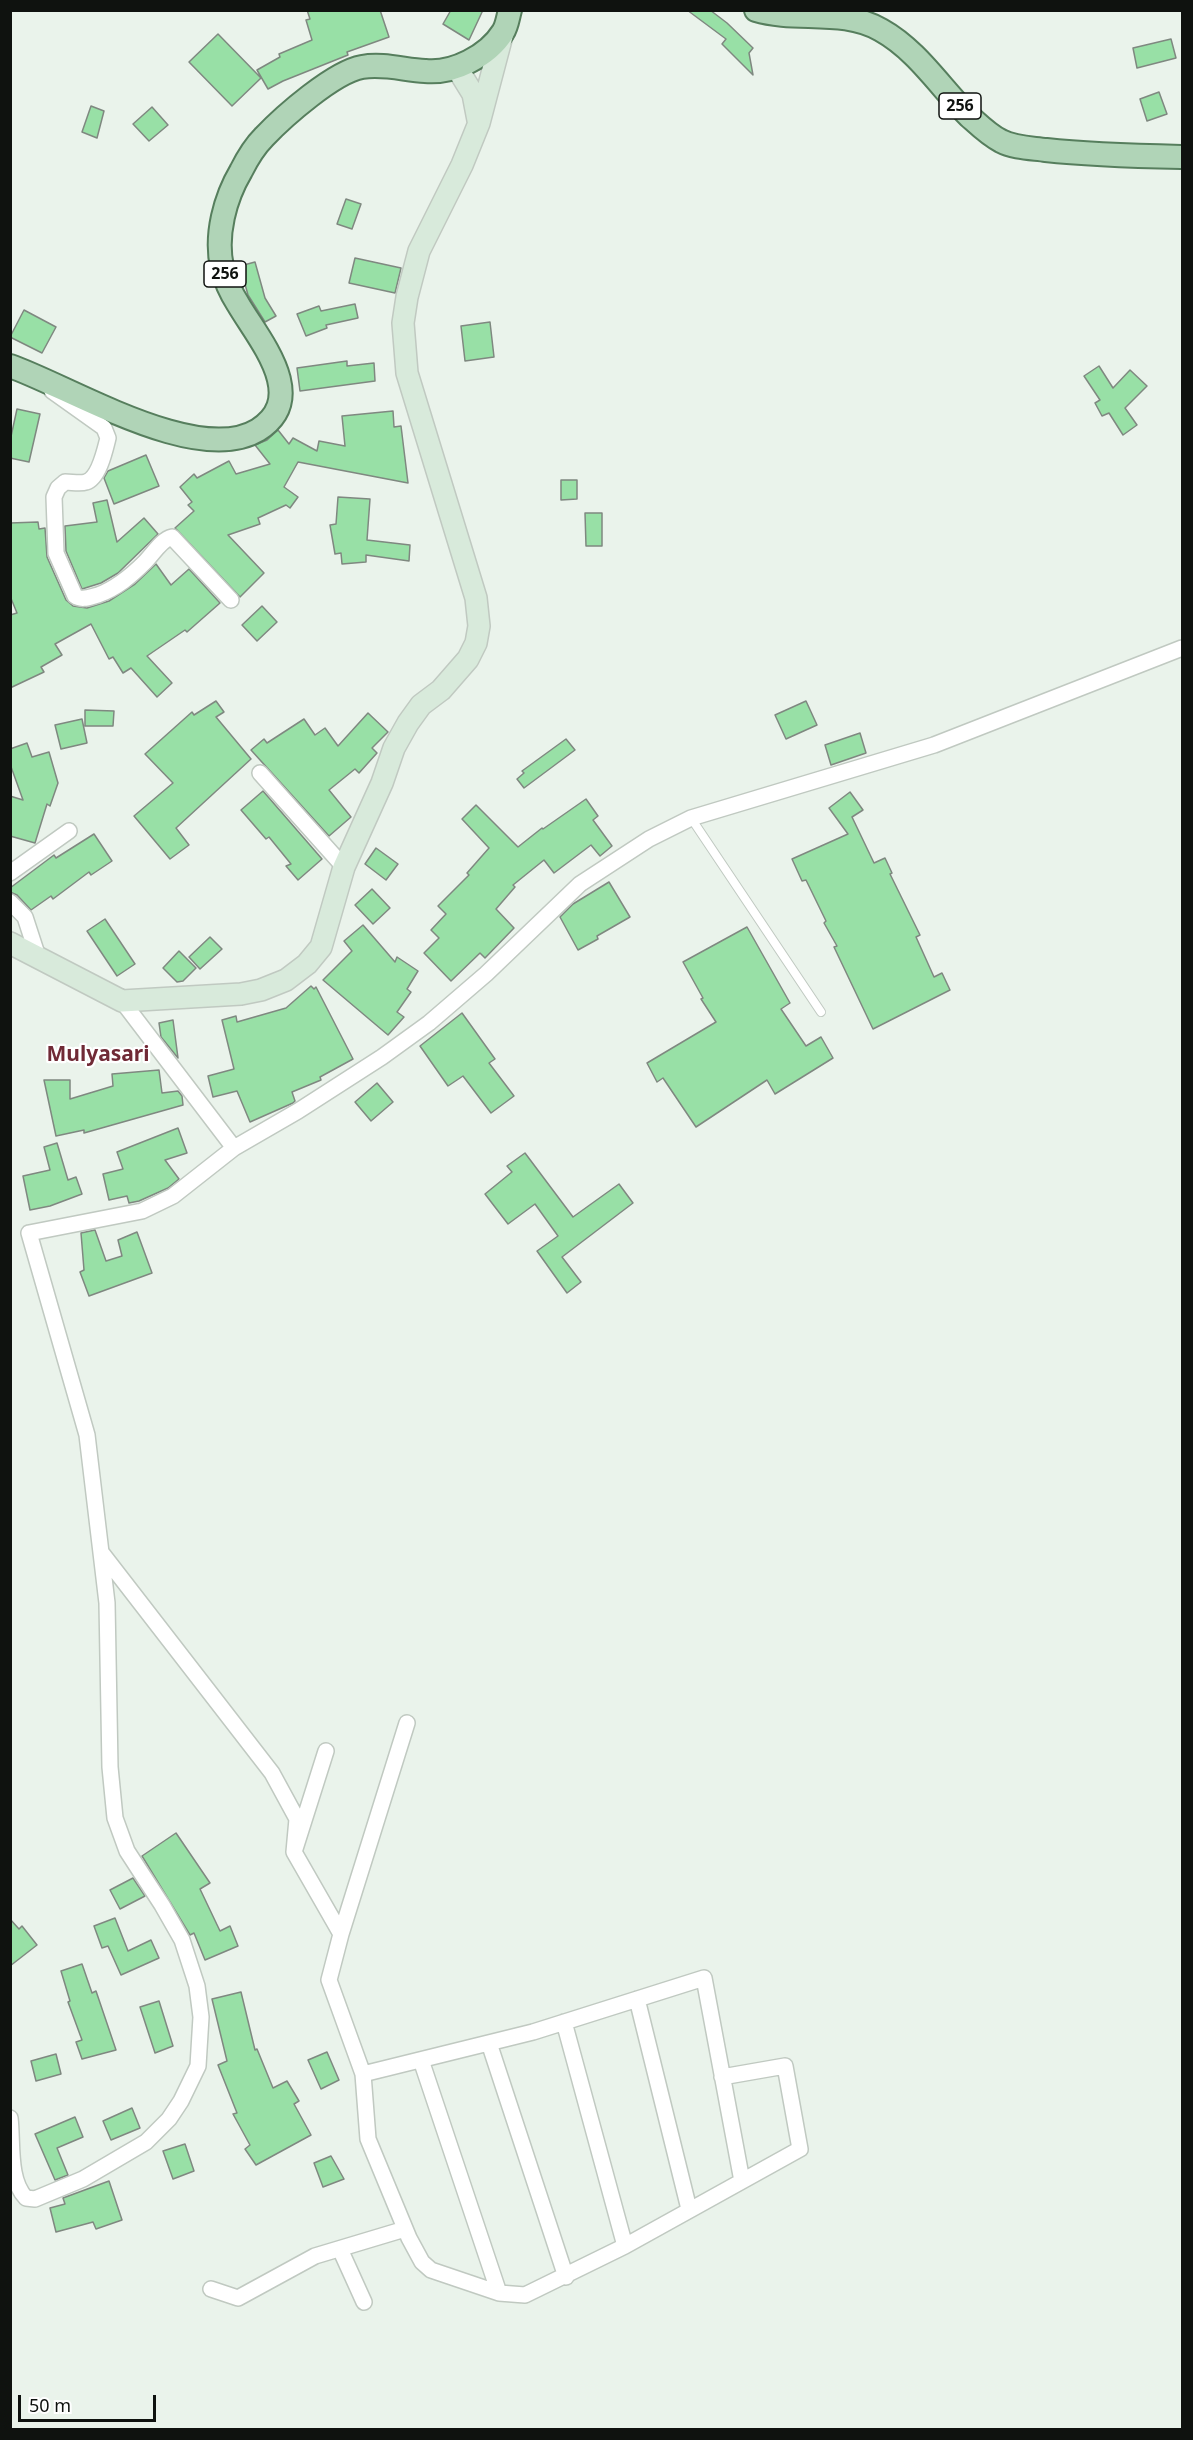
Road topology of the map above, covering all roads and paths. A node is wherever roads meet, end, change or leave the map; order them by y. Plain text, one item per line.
1 (756, 10) edge
2 (507, 21) edge
3 (457, 68) junction
4 (479, 123) junction
5 (1182, 157) edge
6 (10, 366) edge
7 (38, 376) junction
8 (231, 600) dead end
9 (1182, 648) edge
10 (260, 772) dead end
11 (691, 818) junction
12 (69, 831) dead end
13 (344, 867) junction
14 (10, 873) edge
15 (10, 902) edge
16 (10, 944) edge
17 (38, 957) junction
18 (122, 1000) junction
19 (821, 1012) dead end
20 (234, 1148) junction
21 (101, 1552) junction
22 (407, 1723) dead end
23 (326, 1751) dead end
24 (294, 1852) junction
25 (341, 1934) junction
26 (637, 1999) junction
27 (564, 2022) junction
28 (489, 2043) junction
29 (421, 2060) junction
30 (363, 2074) junction
31 (722, 2078) junction
32 (10, 2118) edge
33 (742, 2181) junction
34 (689, 2209) junction
35 (405, 2229) junction
36 (625, 2246) junction
37 (340, 2249) junction
38 (566, 2277) junction
39 (211, 2289) dead end
40 (499, 2293) junction
41 (364, 2302) dead end

1 - 5 main road, 256
2 - 3 main road, 256
2 - 4 main road
3 - 4 main road
3 - 7 main road, 256
4 - 13 main road
6 - 7 main road, 256
7 - 8 street
9 - 11 street
10 - 13 street
11 - 19 lane
11 - 20 street
12 - 14 street
13 - 18 main road
15 - 17 street
16 - 17 main road
17 - 18 main road
18 - 20 street
20 - 21 street
21 - 24 street
21 - 32 street
22 - 25 street
23 - 24 street
24 - 25 street
25 - 30 street
26 - 27 street
26 - 31 street
26 - 34 street
27 - 28 street
27 - 36 street
28 - 29 street
28 - 38 street
29 - 30 street
29 - 40 street
30 - 35 street
31 - 33 street
31 - 33 street
33 - 34 street
34 - 36 street
35 - 37 street
35 - 40 street
36 - 38 street
37 - 39 street
37 - 41 street
38 - 40 street

